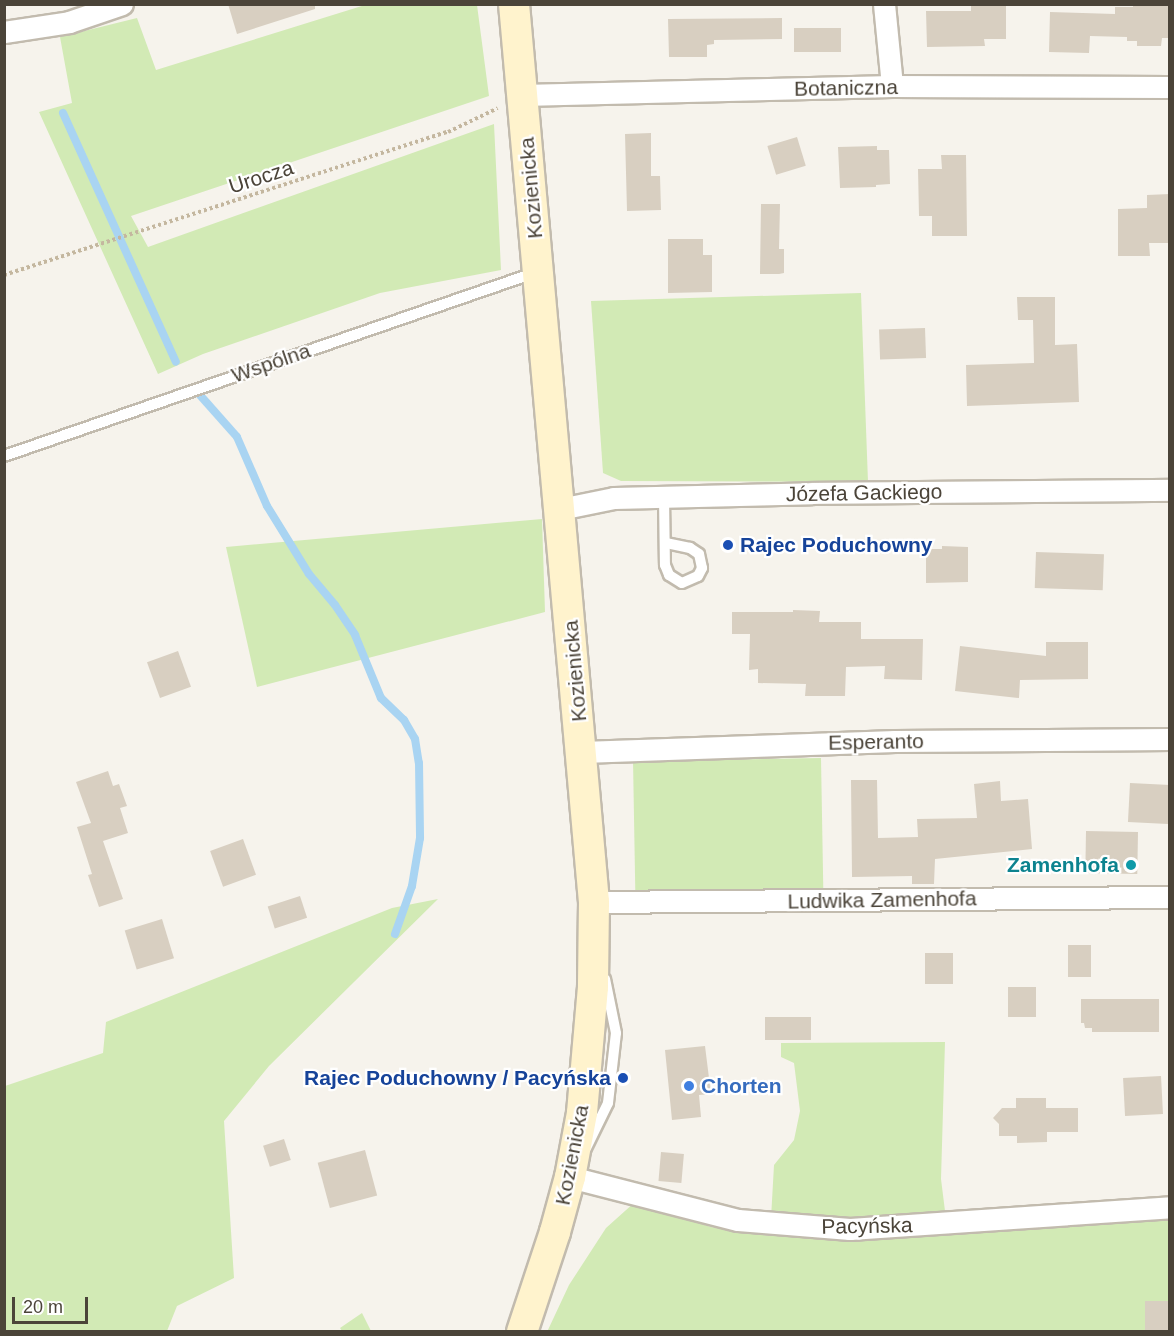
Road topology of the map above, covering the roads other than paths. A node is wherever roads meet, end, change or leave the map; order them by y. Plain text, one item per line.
1 (122, 4) edge
2 (514, 4) edge
3 (884, 4) edge
4 (4, 32) edge
5 (892, 86) junction
6 (1170, 87) edge
7 (522, 95) junction
8 (538, 272) junction
9 (4, 456) edge
10 (1170, 490) edge
11 (664, 497) junction
12 (561, 509) junction
13 (666, 543) dead end
14 (1170, 739) edge
15 (582, 752) junction
16 (1170, 897) edge
17 (594, 902) junction
18 (570, 1177) junction
19 (1170, 1207) edge
20 (522, 1332) edge

1 - 4 street
2 - 7 main road, Kozienicka
3 - 5 street
5 - 6 street, Botaniczna
5 - 7 street, Botaniczna
7 - 8 main road, Kozienicka
8 - 9 lane, Wspólna
8 - 12 main road, Kozienicka
10 - 11 street, Józefa Gackiego
11 - 12 street, Józefa Gackiego
11 - 13 lane
12 - 15 main road, Kozienicka
14 - 15 street, Esperanto
15 - 17 main road, Kozienicka
16 - 17 street, Ludwika Zamenhofa
17 - 18 main road, Kozienicka
18 - 19 street, Pacyńska
18 - 20 main road, Kozienicka

